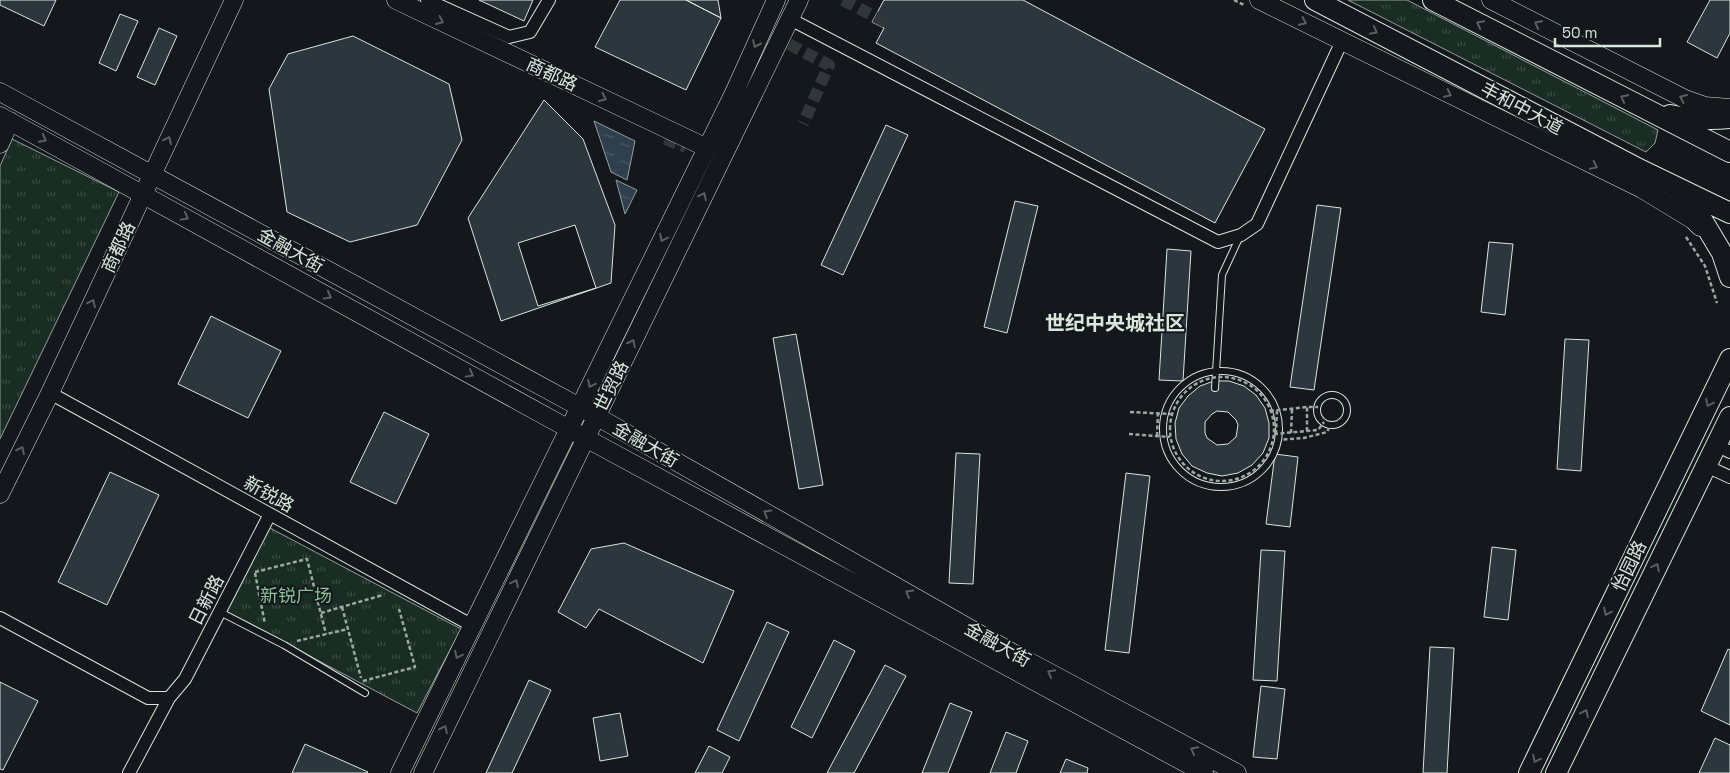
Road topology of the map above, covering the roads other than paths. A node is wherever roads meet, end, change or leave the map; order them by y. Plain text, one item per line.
1 (234, 0) edge
2 (396, 0) edge
3 (428, 0) edge
4 (549, 0) edge
5 (776, 0) edge
6 (799, 0) edge
7 (1259, 0) edge
8 (1315, 0) edge
9 (1433, 0) edge
10 (1491, 0) edge
11 (790, 18) junction
12 (1342, 41) junction
13 (0, 92) edge
14 (1730, 108) edge
15 (1653, 112) junction
16 (1730, 118) edge
17 (5, 119) edge
18 (0, 144) edge
19 (707, 148) junction
20 (1730, 152) edge
21 (1641, 170) junction
22 (152, 175) junction
23 (143, 194) junction
24 (1730, 212) edge
25 (1241, 235) junction
26 (1722, 253) junction
27 (1730, 277) edge
28 (1729, 359) edge
29 (1216, 370) junction
30 (1215, 388) dead end
31 (50, 393) junction
32 (580, 407) junction
33 (596, 416) junction
34 (1730, 416) edge
35 (1327, 423) joint
36 (569, 429) junction
37 (586, 438) junction
38 (1723, 448) edge
39 (1706, 466) junction
40 (1730, 477) edge
41 (0, 494) edge
42 (270, 514) junction
43 (220, 612) junction
44 (0, 618) edge
45 (473, 626) junction
46 (365, 693) road end
47 (169, 698) junction
48 (129, 773) edge
49 (400, 773) edge
50 (423, 773) edge
51 (1204, 773) edge
52 (1236, 773) edge
53 (1529, 773) edge
54 (1556, 773) edge

22 -> 1 street, 商都路
2 -> 19 street, 商都路
3 - 4 street
5 -> 19 street, 世贸路
6 - 11 street, 世贸路
7 -> 12 street
8 -> 21 main road, 丰和中大道
15 -> 9 main road
14 -> 10 street
11 - 25 street
33 -> 11 street, 世贸路
12 - 25 street
12 -> 26 street
13 - 22 street, 金融大街
15 - 16 main road
15 - 20 main road
17 - 18 street
17 -> 23 street, 金融大街
19 -> 32 street, 世贸路
21 - 24 main road, 丰和中大道
21 - 26 main road
22 - 23 street, 商都路
22 - 32 street, 金融大街
31 -> 23 street, 商都路
23 -> 36 street, 金融大街
25 - 29 lane
26 - 27 main road
28 -> 53 main road, 怡园路
29 - 29 lane
29 - 30 lane
41 -> 31 street, 商都路
31 - 42 street, 新锐路
32 - 33 street, 金融大街
32 - 36 street, 世贸路
33 - 37 street, 世贸路
52 -> 33 street, 金融大街
34 - 38 main road, 怡园路
35 - 35 lane
36 - 37 street, 金融大街
36 - 45 street, 世贸路
50 -> 37 street, 世贸路
37 - 51 street, 金融大街
38 - 39 main road, 怡园路
39 - 40 street
54 -> 39 main road, 怡园路
42 - 43 street, 日新路
42 - 45 street, 新锐路
43 - 46 lane
43 - 47 street, 日新路
44 - 47 street
45 -> 49 street, 世贸路
47 - 48 street, 日新路

